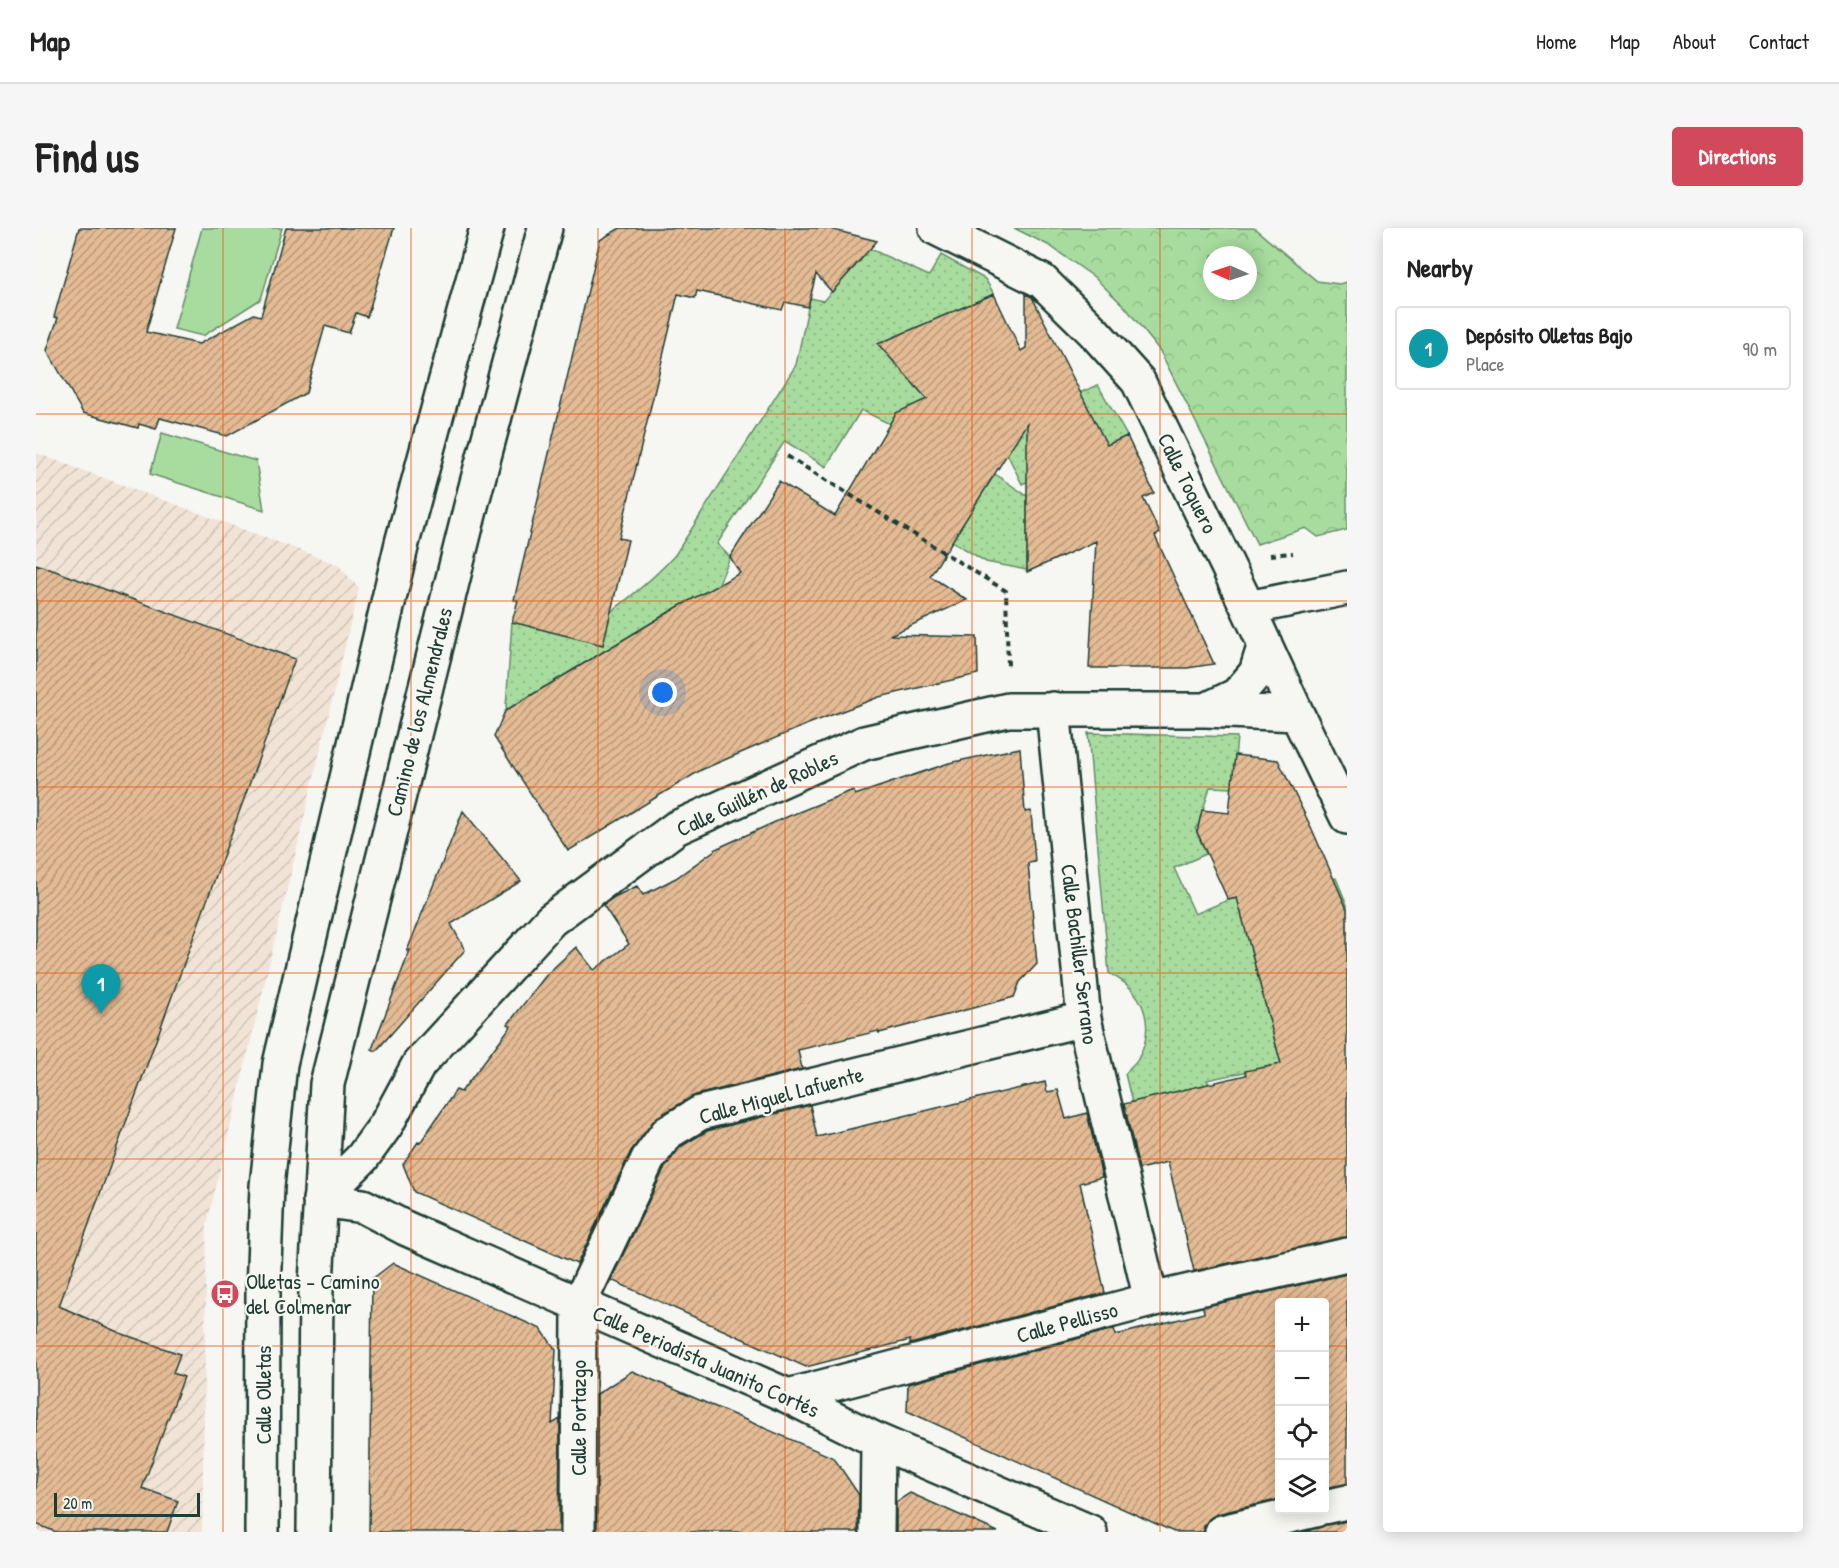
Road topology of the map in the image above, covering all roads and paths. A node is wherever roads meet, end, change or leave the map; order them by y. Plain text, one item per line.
1 (487, 228) edge
2 (545, 228) edge
3 (936, 228) edge
4 (787, 456) dead end
5 (1347, 588) edge
6 (1248, 608) junction
7 (1265, 644) junction
8 (1053, 709) junction
9 (1008, 710) junction
10 (1206, 710) junction
11 (1297, 714) junction
12 (1347, 817) edge
13 (1084, 1019) junction
14 (320, 1200) junction
15 (1347, 1255) edge
16 (1151, 1300) junction
17 (579, 1304) junction
18 (788, 1396) junction
19 (878, 1441) junction
20 (1347, 1502) edge
21 (1329, 1506) edge
22 (1295, 1514) edge
23 (262, 1532) edge
24 (314, 1532) edge
25 (578, 1532) edge
26 (877, 1532) edge
27 (1090, 1532) edge
28 (1222, 1532) edge

1 - 23 street, Calle Olletas
2 - 14 street, Camino de los Almendrales
3 - 6 street, Calle Toquero
4 - 9 path
5 - 6 street
6 - 7 street, Calle Toquero
7 - 10 street, Calle Guillén de Robles
7 - 11 street, Calle Toquero
8 - 9 street, Calle Guillén de Robles
8 - 10 street, Calle Guillén de Robles
8 - 13 street, Calle Bachiller Serrano
9 - 14 street, Calle Guillén de Robles
10 - 11 street, Calle Guillén de Robles
11 - 12 street, Calle Toquero
13 - 16 street, Calle Bachiller Serrano
13 - 17 street, Calle Miguel Lafuente
14 - 17 street, Calle Periodista Juanito Cortés
14 - 24 street
15 - 16 street, Calle Pellisso
16 - 18 street, Calle Pellisso
17 - 18 street, Calle Periodista Juanito Cortés
17 - 25 street, Calle Portazgo
18 - 19 street, Calle Periodista Juanito Cortés
19 - 26 street
19 - 27 street, Calle Periodista Juanito Cortés
20 - 21 street
22 - 28 street

